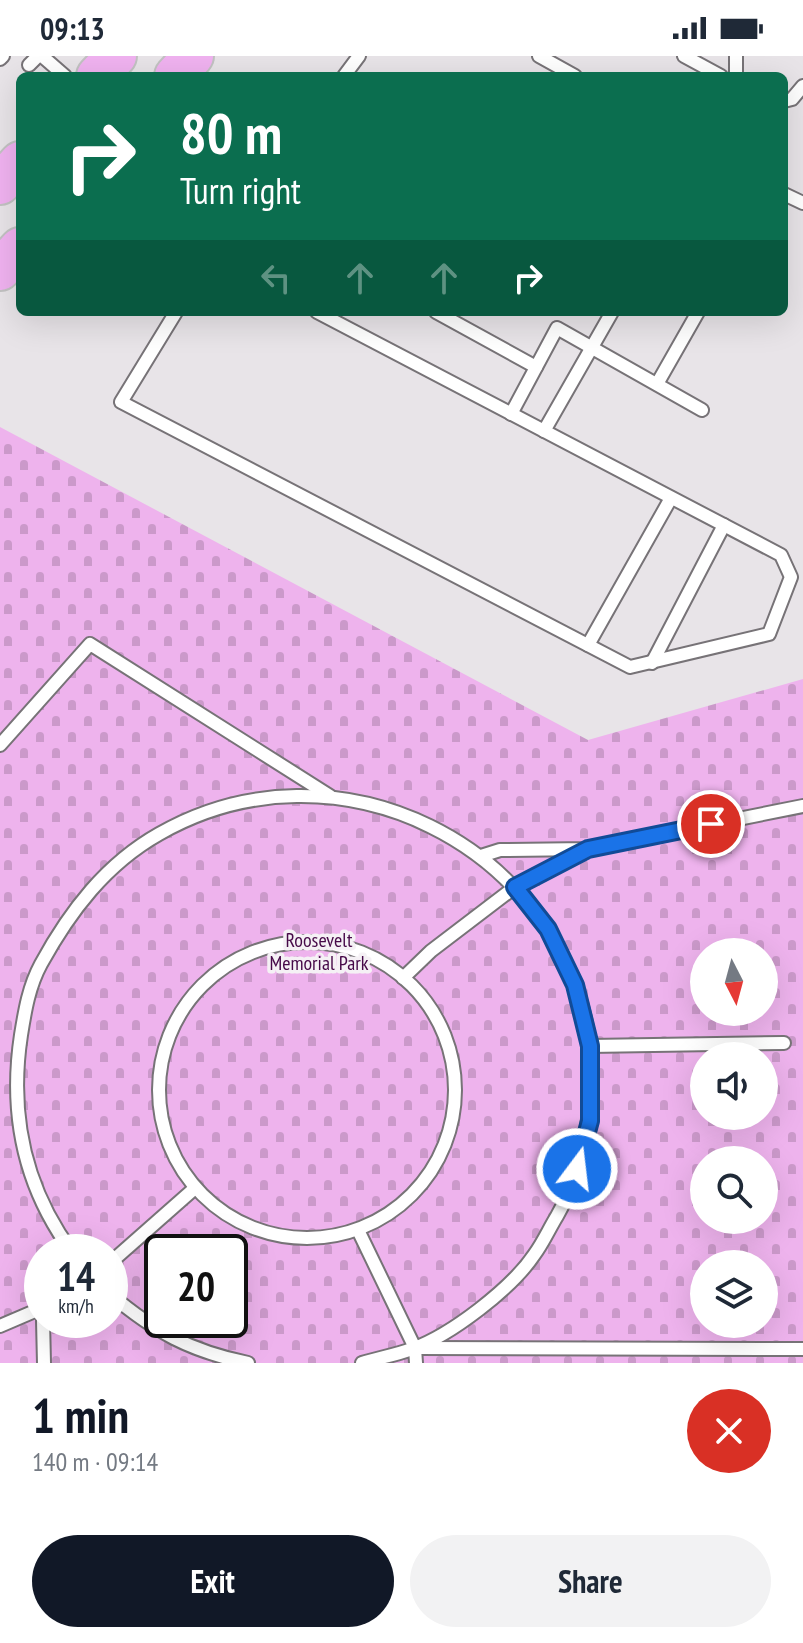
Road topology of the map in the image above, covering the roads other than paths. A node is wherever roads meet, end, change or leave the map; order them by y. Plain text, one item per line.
1 (116, 56) edge
2 (193, 56) edge
3 (539, 56) edge
4 (684, 56) edge
5 (36, 59) edge
6 (58, 72) edge
7 (101, 72) edge
8 (179, 72) edge
9 (568, 72) edge
10 (714, 72) edge
11 (803, 86) edge
12 (788, 100) edge
13 (16, 252) edge
14 (0, 270) edge
15 (174, 316) edge
16 (325, 316) edge
17 (443, 316) edge
18 (610, 316) edge
19 (696, 316) edge
20 (591, 347) junction
21 (536, 367) junction
22 (657, 384) junction
23 (702, 410) dead end
24 (511, 414) junction
25 (544, 431) junction
26 (671, 498) junction
27 (724, 525) junction
28 (588, 645) junction
29 (652, 663) junction
30 (0, 745) edge
31 (330, 796) junction
32 (803, 806) edge
33 (588, 849) junction
34 (481, 856) junction
35 (515, 887) junction
36 (403, 978) junction
37 (784, 1043) dead end
38 (590, 1046) junction
39 (195, 1188) junction
40 (358, 1230) junction
41 (59, 1234) edge
42 (128, 1247) edge
43 (128, 1309) edge
44 (24, 1316) edge
45 (0, 1326) edge
46 (43, 1338) edge
47 (415, 1348) junction
48 (803, 1349) edge
49 (44, 1363) edge
50 (248, 1363) edge
51 (362, 1363) edge
52 (416, 1363) edge

1 - 7 highway
2 - 8 highway
3 - 9 lane
4 - 10 lane
5 - 6 lane
11 - 12 lane
13 - 14 highway
15 - 28 lane
16 - 24 lane
17 - 21 lane
18 - 20 lane
19 - 22 lane
20 - 21 lane
20 - 22 lane
20 - 25 lane
21 - 24 lane
22 - 23 lane
24 - 25 lane
25 - 26 lane
26 - 27 lane
26 - 28 lane
27 - 29 lane
27 - 29 lane
28 - 29 lane
30 - 31 lane
31 - 34 lane
31 - 41 lane
32 - 33 lane
33 - 34 lane
33 - 35 lane
34 - 35 lane
35 - 36 lane
35 - 38 lane
36 - 39 lane
36 - 40 lane
37 - 38 lane
38 - 47 lane
39 - 40 lane
39 - 42 lane
40 - 47 lane
43 - 50 lane
44 - 45 lane
46 - 49 lane
47 - 48 lane
47 - 51 lane
47 - 52 lane

